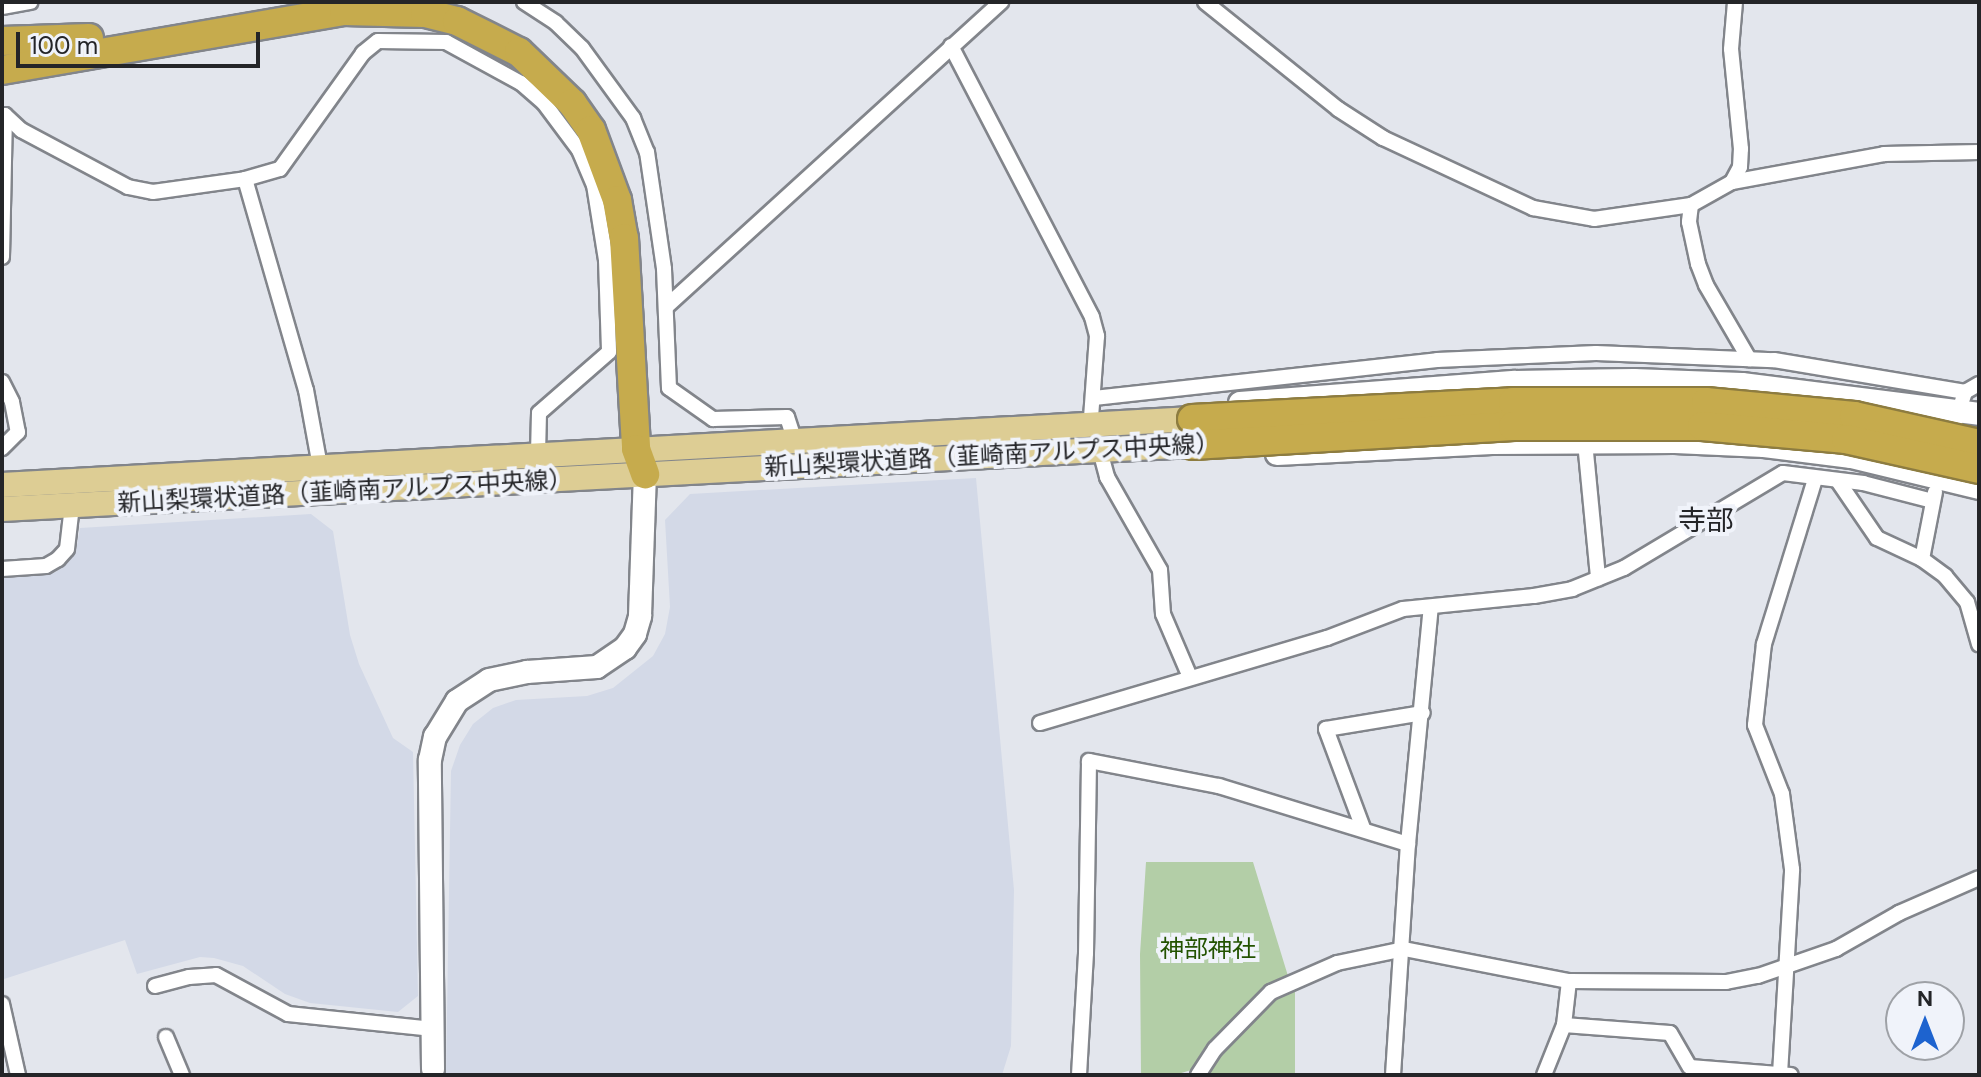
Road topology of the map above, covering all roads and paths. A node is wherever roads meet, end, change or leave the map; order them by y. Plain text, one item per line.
1 (31, 2) edge
2 (297, 2) edge
3 (440, 2) edge
4 (524, 2) edge
5 (1001, 2) edge
6 (1205, 2) edge
7 (1735, 2) edge
8 (2, 7) edge
9 (2, 41) edge
10 (951, 46) junction
11 (72, 50) junction
12 (2, 53) edge
13 (2, 70) edge
14 (2, 85) edge
15 (4, 111) edge
16 (1979, 152) edge
17 (245, 179) junction
18 (1732, 182) junction
19 (1691, 205) junction
20 (2, 257) edge
21 (667, 306) junction
22 (1749, 359) junction
23 (2, 382) edge
24 (1979, 384) edge
25 (1967, 405) edge
26 (1092, 408) junction
27 (1192, 432) junction
28 (928, 433) junction
29 (795, 441) junction
30 (1585, 442) junction
31 (1979, 444) edge
32 (2, 448) edge
33 (538, 455) junction
34 (644, 457) junction
35 (1102, 458) junction
36 (870, 462) junction
37 (320, 468) junction
38 (1979, 469) edge
39 (1939, 476) junction
40 (1815, 479) junction
41 (1838, 481) junction
42 (2, 485) edge
43 (1979, 488) edge
44 (325, 492) junction
45 (1933, 501) junction
46 (72, 506) junction
47 (2, 509) edge
48 (1922, 559) junction
49 (2, 569) edge
50 (1598, 578) junction
51 (1431, 607) junction
52 (1979, 644) edge
53 (1190, 677) junction
54 (1423, 713) junction
55 (1040, 723) dead end
56 (1363, 828) junction
57 (1408, 844) junction
58 (1979, 878) edge
59 (1404, 949) junction
60 (1788, 966) junction
61 (1569, 981) junction
62 (155, 986) dead end
63 (2, 1004) edge
64 (1564, 1025) junction
65 (433, 1029) junction
66 (6, 1032) edge
67 (166, 1037) dead end
68 (433, 1069) dead end
69 (1753, 1074) edge
70 (1780, 1074) edge
71 (18, 1075) edge
72 (182, 1075) edge
73 (1079, 1075) edge
74 (1198, 1075) edge
75 (1393, 1075) edge
76 (1544, 1075) edge
77 (1791, 1075) edge

1 - 8 street
2 - 11 highway
3 - 34 highway
4 - 21 street
5 - 10 street
6 - 19 street
7 - 18 street
9 - 11 highway
10 - 21 street
10 - 26 street
11 - 12 highway
11 - 13 highway
11 - 14 highway
11 - 34 highway
15 - 17 street
15 - 20 street
16 - 18 street
17 - 33 street
17 - 37 street
18 - 19 street
19 - 22 street
21 - 29 street
22 - 25 street
22 - 26 street
23 - 32 street
24 - 25 street
25 - 26 street
25 - 39 street
26 - 28 street
27 - 28 main road, 新山梨環状道路（韮崎南アルプス中央線）
27 - 31 highway, 新山梨環状道路（韮崎南アルプス中央線）, bridge
27 - 36 main road, 新山梨環状道路（韮崎南アルプス中央線）
27 - 38 highway, 新山梨環状道路（韮崎南アルプス中央線）, bridge
28 - 29 main road, 新山梨環状道路（韮崎南アルプス中央線）
29 - 34 main road, 新山梨環状道路（韮崎南アルプス中央線）
30 - 35 street
30 - 39 street
30 - 50 street
33 - 34 main road, 新山梨環状道路（韮崎南アルプス中央線）
33 - 37 main road, 新山梨環状道路（韮崎南アルプス中央線）
34 - 36 main road, 新山梨環状道路（韮崎南アルプス中央線）
34 - 44 main road, 新山梨環状道路（韮崎南アルプス中央線）
34 - 65 street
35 - 36 street
35 - 53 street
37 - 42 main road, 新山梨環状道路（韮崎南アルプス中央線）
37 - 44 street
39 - 43 street
39 - 45 street
40 - 41 street
40 - 50 street
40 - 60 street
41 - 45 street
41 - 48 street
44 - 46 main road, 新山梨環状道路（韮崎南アルプス中央線）
45 - 48 street
46 - 47 main road, 新山梨環状道路（韮崎南アルプス中央線）
46 - 49 street
48 - 52 street
50 - 51 street
51 - 53 street
51 - 54 street
53 - 55 street
54 - 56 street
54 - 57 street
56 - 57 street
56 - 73 street
57 - 59 street
58 - 60 street
59 - 61 street
59 - 74 street
59 - 75 street
60 - 61 street
60 - 70 street
61 - 64 street
62 - 65 street
63 - 66 street
64 - 69 street
64 - 76 street
65 - 68 street
66 - 71 street
67 - 72 street
69 - 70 street
70 - 77 street

